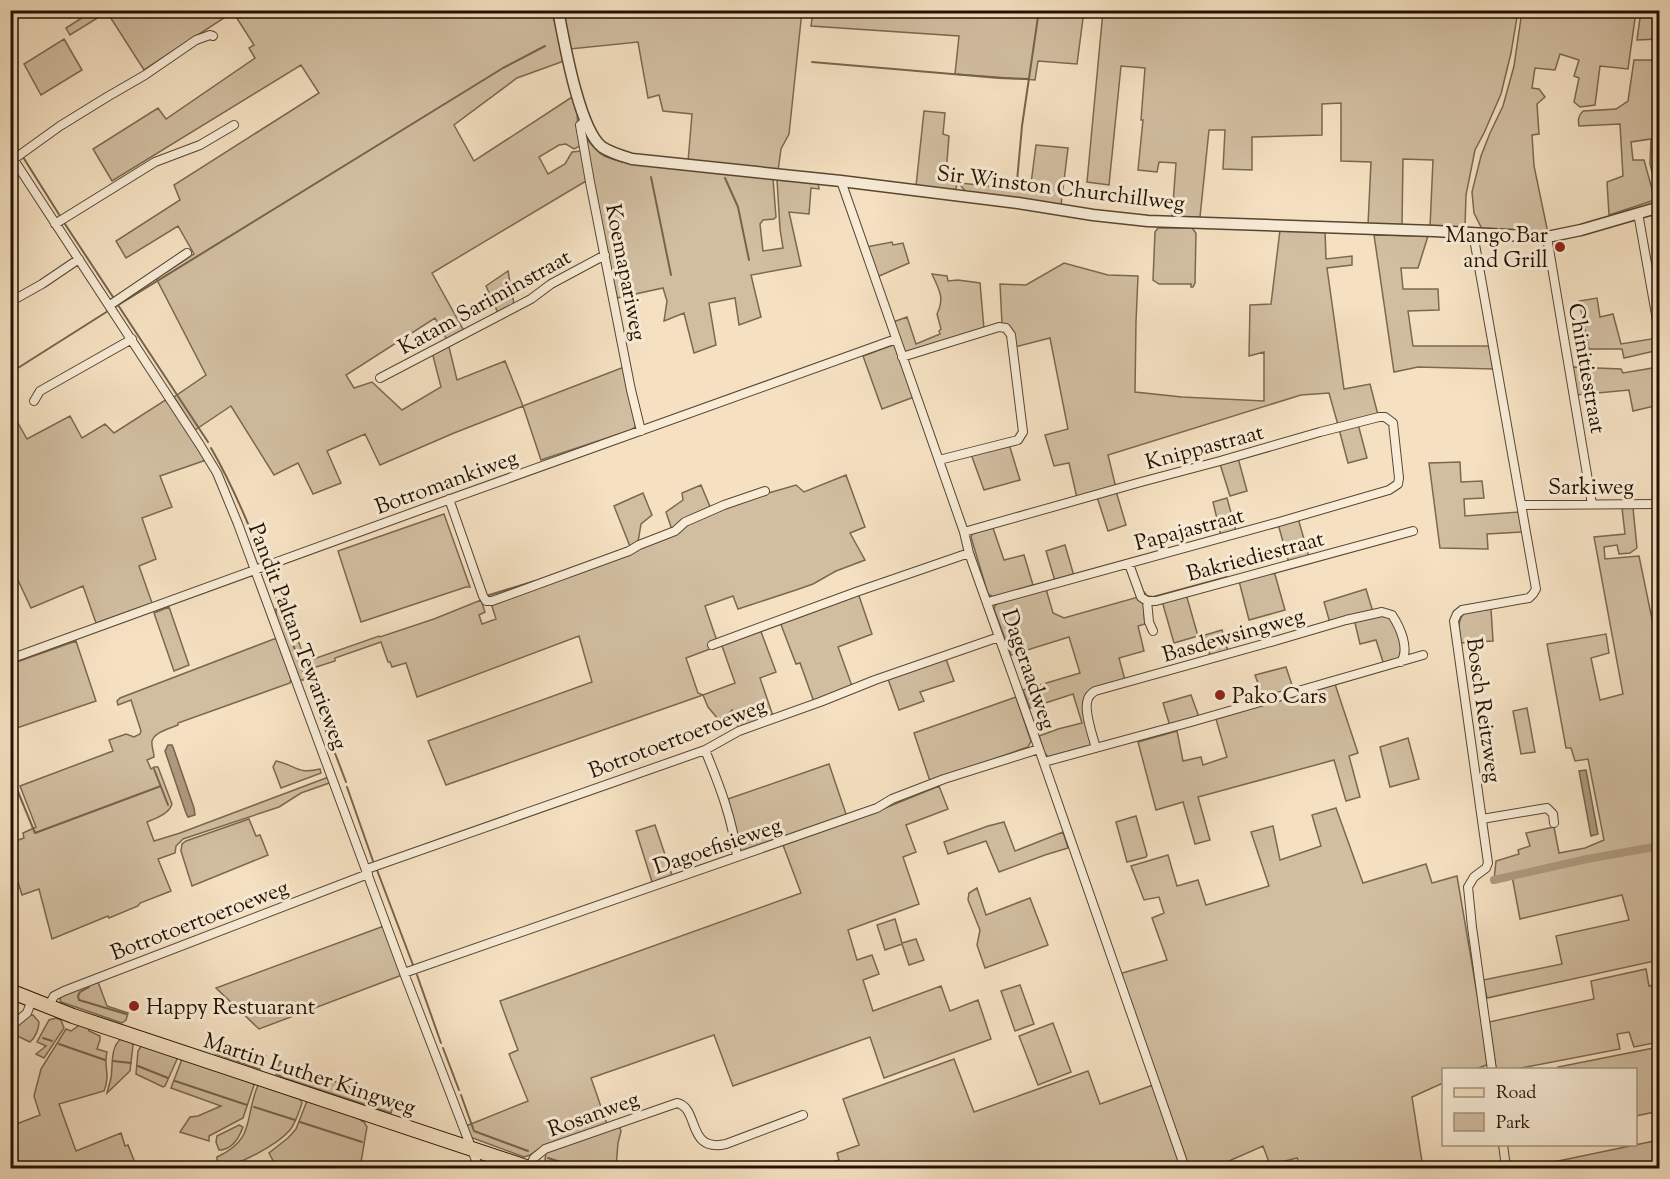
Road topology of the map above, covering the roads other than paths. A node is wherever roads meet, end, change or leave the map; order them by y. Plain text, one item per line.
1 (558, 10) edge
2 (213, 36) dead end
3 (585, 121) junction
4 (234, 125) dead end
5 (12, 157) edge
6 (841, 181) junction
7 (1659, 207) edge
8 (1638, 213) junction
9 (55, 224) junction
10 (1473, 233) junction
11 (1547, 237) junction
12 (188, 254) dead end
13 (605, 255) junction
14 (79, 259) junction
15 (10, 302) edge
16 (110, 305) junction
17 (1659, 338) edge
18 (132, 339) junction
19 (896, 339) junction
20 (902, 357) junction
21 (380, 378) dead end
22 (34, 401) dead end
23 (641, 431) junction
24 (939, 460) junction
25 (1398, 484) joint
26 (765, 491) dead end
27 (449, 498) junction
28 (1522, 504) junction
29 (1592, 504) junction
30 (1659, 504) edge
31 (1413, 531) dead end
32 (964, 532) junction
33 (969, 553) junction
34 (1129, 564) junction
35 (256, 570) junction
36 (1148, 601) junction
37 (988, 602) junction
38 (1153, 631) dead end
39 (999, 637) junction
40 (712, 645) dead end
41 (1423, 655) dead end
42 (10, 659) edge
43 (1401, 662) junction
44 (1096, 748) junction
45 (1039, 749) junction
46 (705, 750) junction
47 (1044, 762) junction
48 (1482, 819) junction
49 (1554, 823) dead end
50 (737, 857) junction
51 (368, 871) junction
52 (405, 973) junction
53 (10, 991) edge
54 (32, 1000) junction
55 (48, 1007) junction
56 (10, 1027) edge
57 (1492, 1068) edge
58 (10, 1110) edge
59 (803, 1115) dead end
60 (10, 1123) edge
61 (1503, 1146) edge
62 (473, 1150) junction
63 (479, 1168) edge
64 (529, 1168) edge
65 (1185, 1168) edge
66 (1506, 1168) edge

1 - 3 street, Sir Winston Churchillweg
2 - 5 street
3 - 6 street, Sir Winston Churchillweg
3 - 13 street, Koemapariweg
4 - 9 street
5 - 9 street, Pandit Paltan Tewarieweg
6 - 10 street, Sir Winston Churchillweg
6 - 19 street, Dageraadweg
7 - 8 street, Sir Winston Churchillweg
8 - 11 street, Sir Winston Churchillweg
8 - 17 street
9 - 14 street, Pandit Paltan Tewarieweg
10 - 11 street, Sir Winston Churchillweg
10 - 28 street, Bosch Reitzweg
11 - 29 street, Chinitiestraat
12 - 16 street
13 - 21 street, Katam Sariminstraat
13 - 23 street, Koemapariweg
14 - 15 street
14 - 16 street, Pandit Paltan Tewarieweg
16 - 18 street, Pandit Paltan Tewarieweg
18 - 22 street
18 - 35 street, Pandit Paltan Tewarieweg
19 - 20 street, Dageraadweg
19 - 23 street, Botromankiweg
20 - 24 street, Dageraadweg
20 - 24 street
23 - 27 street, Botromankiweg
24 - 32 street, Dageraadweg
25 - 32 street, Knippastraat
25 - 34 street, Papajastraat
26 - 27 street
27 - 35 street, Botromankiweg
28 - 29 street, Sarkiweg
28 - 48 street, Bosch Reitzweg
29 - 30 street, Sarkiweg
31 - 36 street, Bakriediestraat
32 - 33 street, Dageraadweg
33 - 37 street, Dageraadweg
33 - 40 street
34 - 36 street
34 - 37 street, Papajastraat
35 - 42 street, Botromankiweg
35 - 51 street, Pandit Paltan Tewarieweg
36 - 38 street
37 - 39 street, Dageraadweg
39 - 45 street, Dageraadweg
39 - 46 street, Botrotoertoeroeweg
41 - 43 street
43 - 44 street
43 - 44 street, Basdewsingweg
44 - 47 street
45 - 47 street, Dageraadweg
45 - 50 street, Dagoefisieweg
46 - 50 street
46 - 51 street, Botrotoertoeroeweg
47 - 65 street, Dageraadweg
48 - 49 street
48 - 57 street, Bosch Reitzweg
50 - 52 street, Dagoefisieweg
51 - 52 street, Pandit Paltan Tewarieweg
51 - 55 street, Botrotoertoeroeweg
52 - 62 street, Pandit Paltan Tewarieweg
53 - 54 main road, Martin Luther Kingweg
54 - 55 main road, Martin Luther Kingweg
54 - 56 street
55 - 62 main road, Martin Luther Kingweg
58 - 60 street
59 - 64 street, Rosanweg
61 - 66 street
62 - 63 street, Pandit Paltan Tewarieweg
62 - 64 main road, Martin Luther Kingweg

